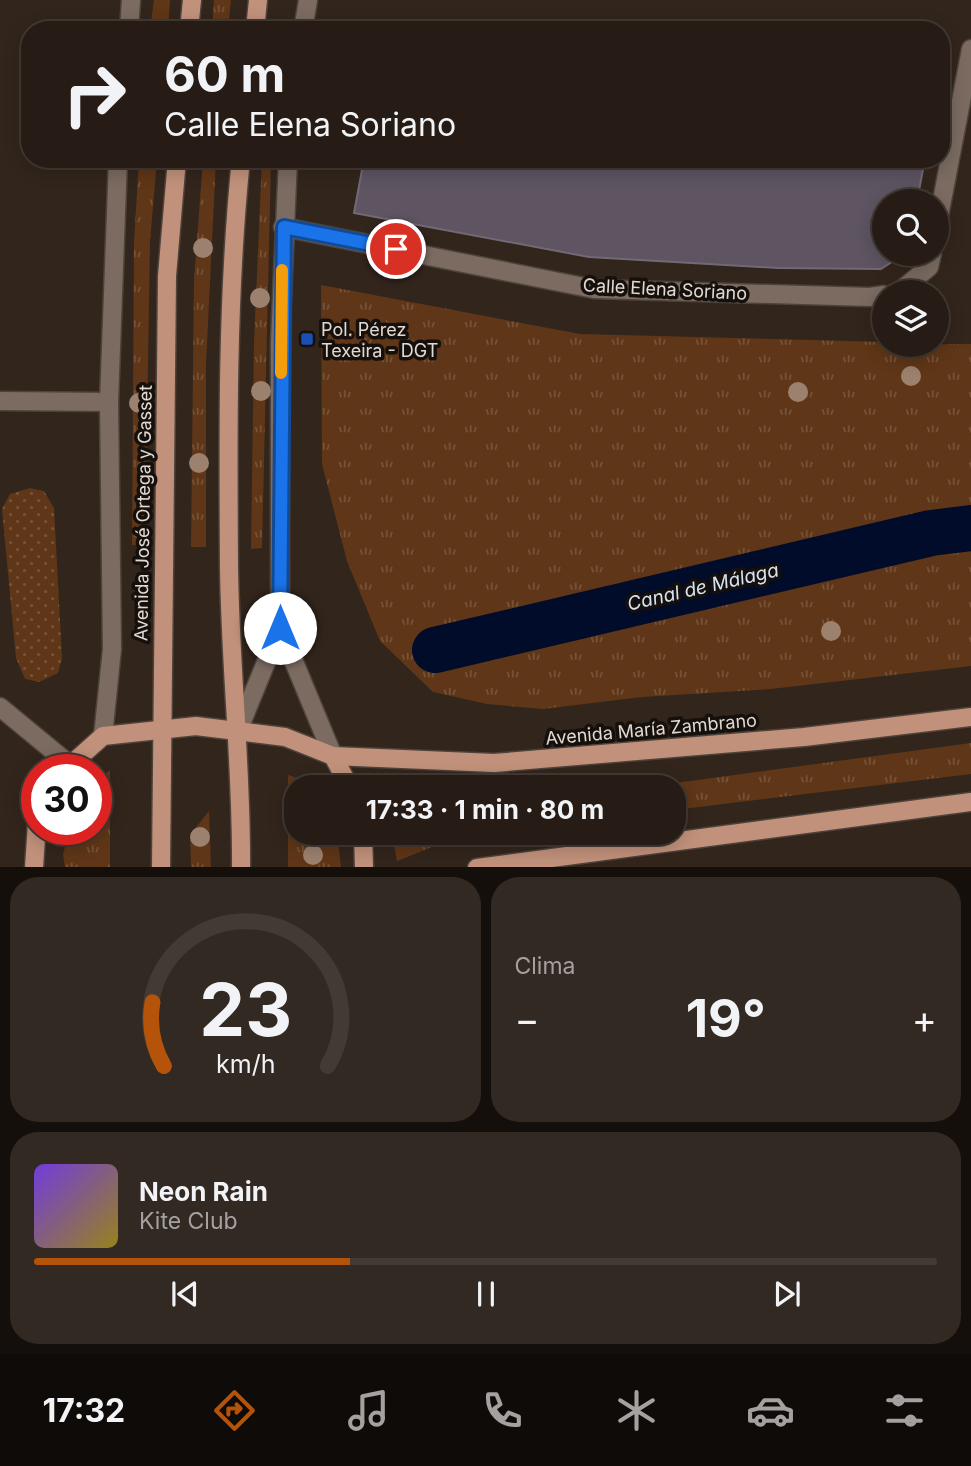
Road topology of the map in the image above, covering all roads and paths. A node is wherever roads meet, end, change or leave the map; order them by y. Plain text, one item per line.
1 (131, 0) edge
2 (191, 0) edge
3 (258, 0) edge
4 (308, 0) edge
5 (130, 21) edge
6 (190, 21) edge
7 (256, 21) edge
8 (304, 21) edge
9 (971, 49) edge
10 (950, 159) edge
11 (118, 168) edge
12 (176, 168) edge
13 (240, 168) edge
14 (287, 168) edge
15 (948, 168) edge
16 (944, 189) edge
17 (284, 227) junction
18 (929, 266) edge
19 (913, 280) edge
20 (872, 297) edge
21 (0, 401) edge
22 (108, 402) junction
23 (280, 628) junction
24 (0, 707) edge
25 (971, 717) edge
26 (161, 729) junction
27 (238, 731) junction
28 (103, 736) junction
29 (52, 754) edge
30 (82, 754) edge
31 (333, 756) junction
32 (343, 775) edge
33 (971, 802) edge
34 (35, 845) edge
35 (363, 845) edge
36 (34, 867) edge
37 (161, 867) edge
38 (242, 867) edge
39 (364, 867) edge
40 (477, 867) edge

1 - 5 street
2 - 6 main road
3 - 7 main road
4 - 8 street
9 - 10 street
11 - 22 street, Avenida José Ortega y Gasset
12 - 26 main road, Avenida José Ortega y Gasset
13 - 27 main road
14 - 17 street
15 - 16 street
17 - 20 street, Calle Elena Soriano
17 - 23 street
18 - 19 street
21 - 22 street
22 - 28 street, Avenida José Ortega y Gasset
23 - 27 street
23 - 31 street
24 - 29 street
25 - 31 main road, Avenida María Zambrano
26 - 27 main road, Avenida María Zambrano
26 - 28 main road, Avenida María Zambrano
26 - 37 main road, Avenida José Ortega y Gasset
27 - 31 main road, Avenida María Zambrano
27 - 38 main road
28 - 30 main road
31 - 32 main road
33 - 40 main road
34 - 36 main road
35 - 39 main road

